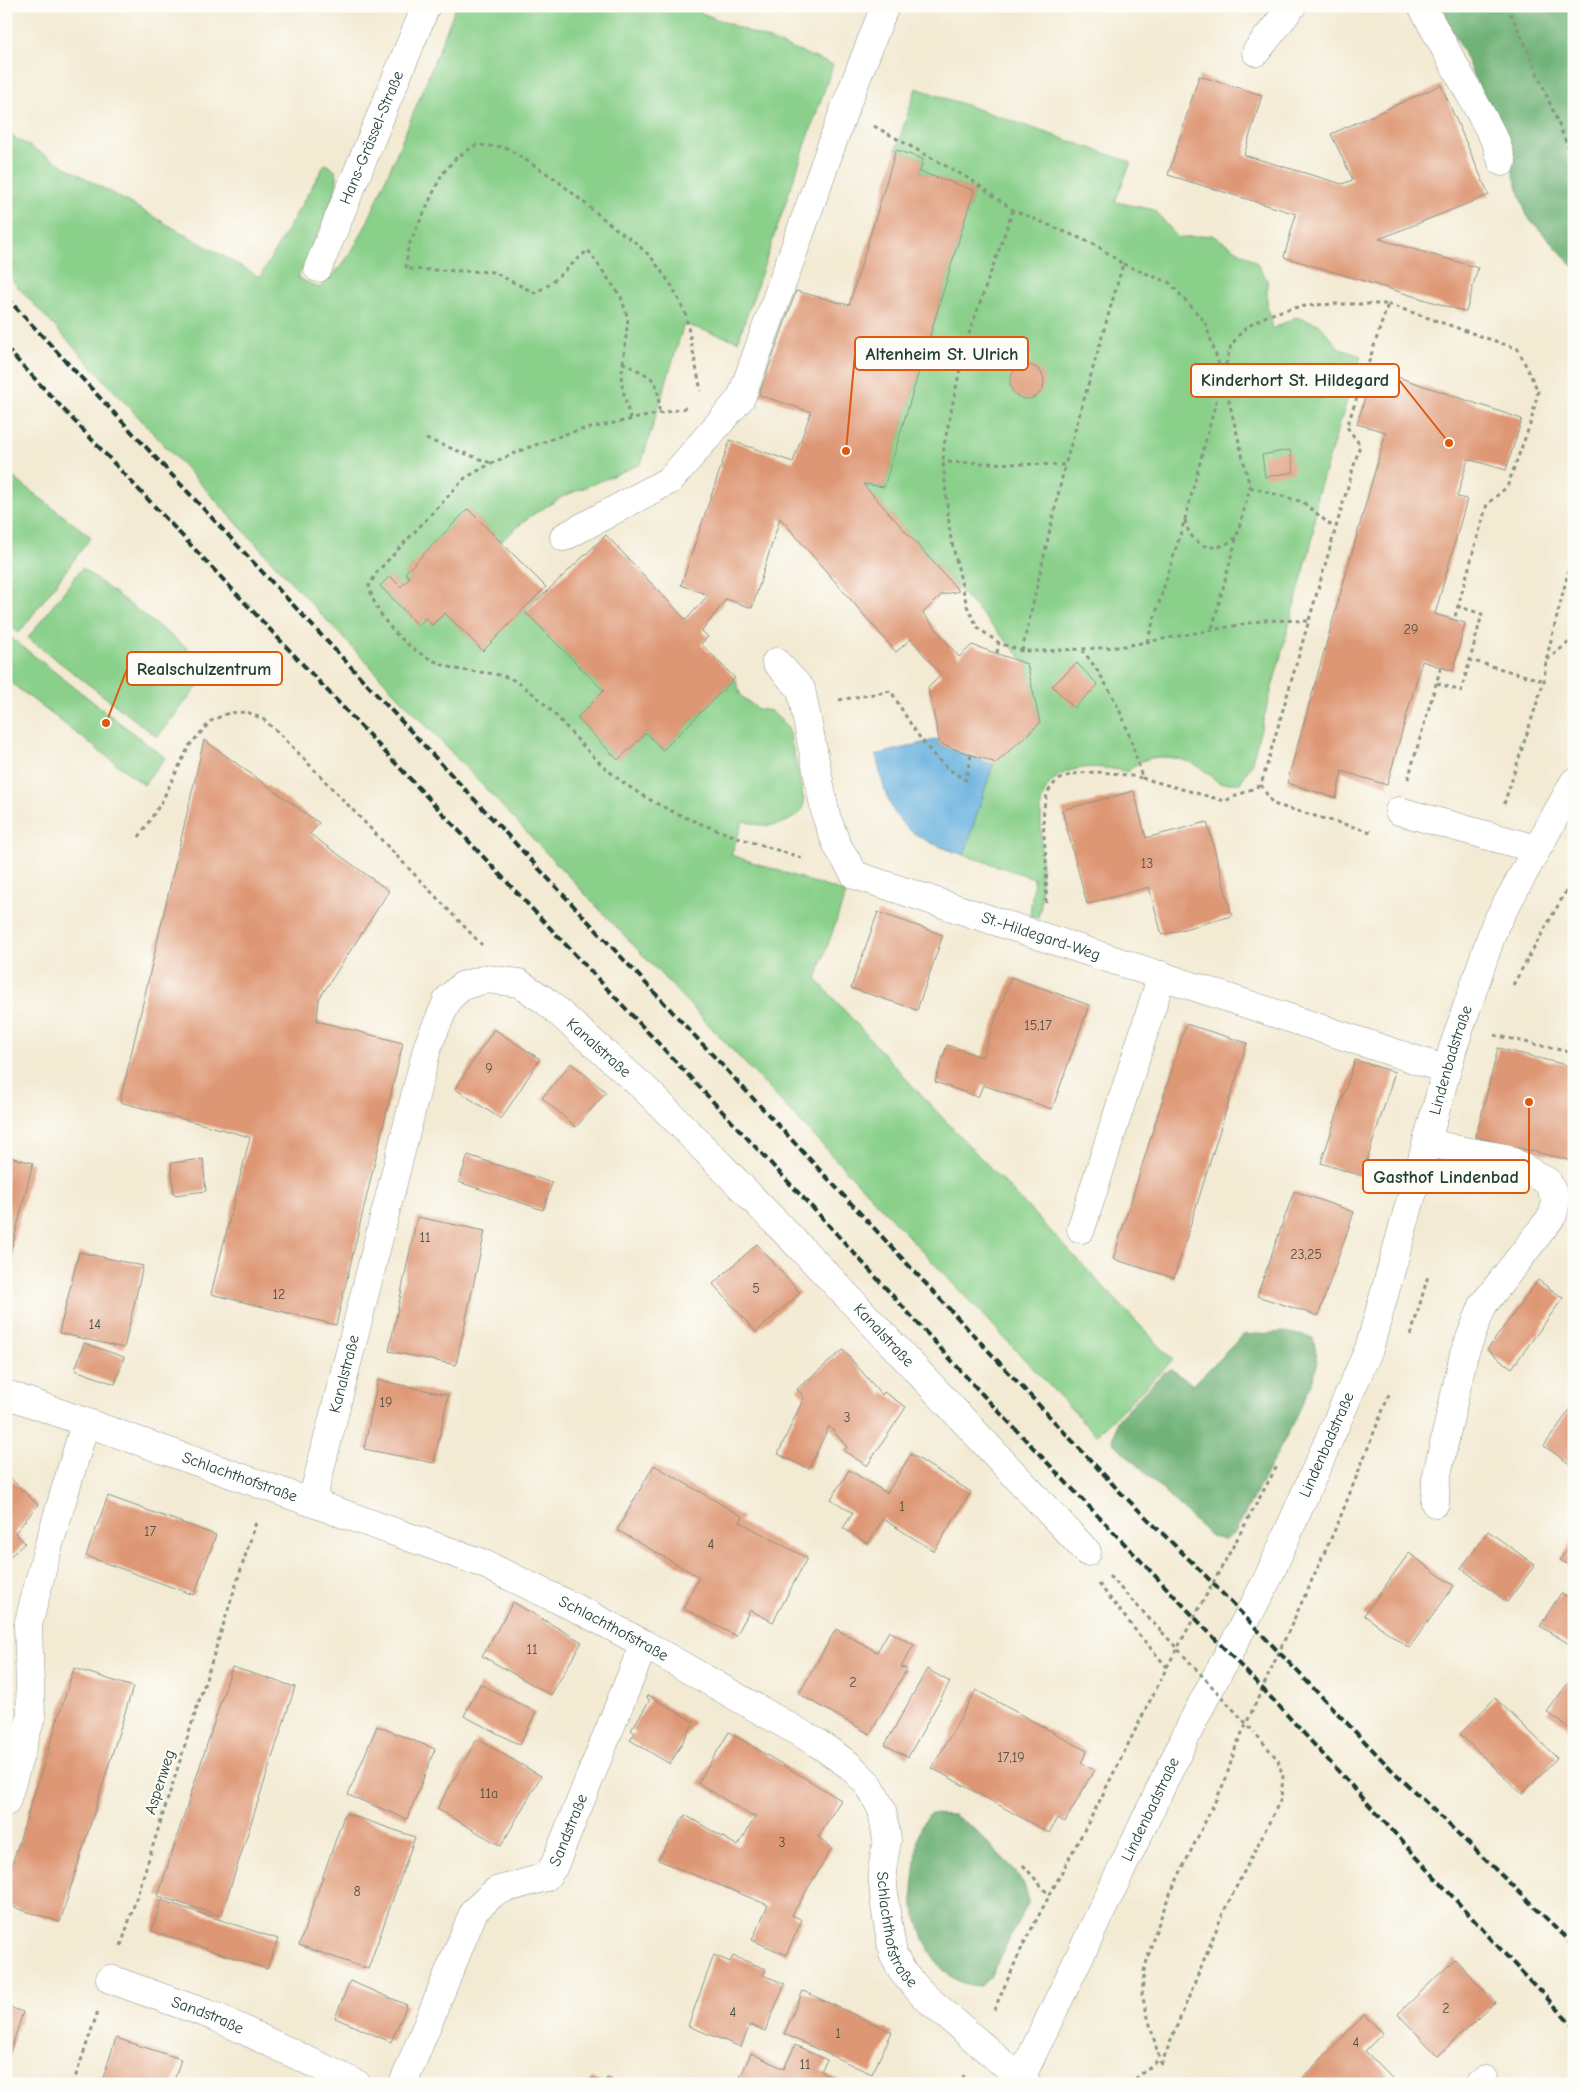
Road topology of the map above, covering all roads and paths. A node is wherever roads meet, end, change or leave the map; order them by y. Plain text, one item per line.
1 (426, 6) edge
2 (885, 6) edge
3 (1292, 6) edge
4 (1422, 6) edge
5 (1506, 6) edge
6 (1256, 52) dead end
7 (843, 113) junction
8 (1574, 161) edge
9 (1502, 162) dead end
10 (1013, 210) junction
11 (1123, 264) junction
12 (318, 268) dead end
13 (1388, 304) junction
14 (623, 362) junction
15 (1223, 377) junction
16 (741, 398) junction
17 (704, 405) junction
18 (659, 413) junction
19 (630, 419) junction
20 (426, 439) dead end
21 (943, 462) junction
22 (492, 463) junction
23 (1065, 465) junction
24 (1250, 487) junction
25 (1185, 519) junction
26 (1334, 528) junction
27 (1238, 536) junction
28 (564, 537) dead end
29 (1574, 549) edge
30 (1457, 606) junction
31 (1454, 620) dead end
32 (1308, 621) junction
33 (1212, 629) junction
34 (1574, 638) edge
35 (1147, 642) junction
36 (999, 643) junction
37 (1082, 650) junction
38 (1022, 651) junction
39 (996, 653) dead end
40 (1470, 660) junction
41 (1546, 660) junction
42 (776, 662) dead end
43 (1441, 667) dead end
44 (1544, 681) junction
45 (1437, 683) junction
46 (804, 703) junction
47 (971, 755) dead end
48 (1142, 778) junction
49 (1261, 785) junction
50 (1572, 786) edge
51 (1399, 811) junction
52 (139, 837) dead end
53 (1492, 838) junction
54 (1536, 849) junction
55 (856, 875) junction
56 (1040, 935) junction
57 (1162, 975) junction
58 (519, 983) junction
59 (1460, 1027) junction
60 (1574, 1053) edge
61 (1447, 1070) junction
62 (1427, 1142) junction
63 (1081, 1229) dead end
64 (6, 1394) edge
65 (86, 1424) junction
66 (1279, 1461) dead end
67 (268, 1486) junction
68 (312, 1501) junction
69 (1436, 1503) dead end
70 (1090, 1555) junction
71 (644, 1644) junction
72 (1167, 1666) junction
73 (6, 1802) edge
74 (1023, 1865) dead end
75 (1049, 1895) junction
76 (110, 1979) junction
77 (1006, 1984) dead end
78 (1159, 2059) dead end
79 (1161, 2065) dead end
80 (1022, 2082) edge
81 (73, 2084) edge
82 (356, 2084) edge
83 (403, 2084) edge
84 (1129, 2084) edge

1 - 12 street, Hans-Grässel-Straße
2 - 7 street
3 - 6 street
4 - 9 street
5 - 8 path
7 - 10 path
7 - 16 street
10 - 11 path
10 - 21 path
11 - 15 path
11 - 23 path
13 - 15 path
13 - 26 path
13 - 30 path
14 - 17 path
14 - 18 path
14 - 19 path
15 - 24 path
15 - 25 path
16 - 17 path
16 - 28 street
17 - 18 path
18 - 19 path
19 - 22 path
20 - 22 path
21 - 23 path
21 - 36 path
22 - 55 path
23 - 38 path
24 - 26 path
24 - 27 path
25 - 27 path
25 - 35 path
26 - 32 path
27 - 33 path
29 - 41 path
30 - 31 path
30 - 40 path
32 - 33 path
32 - 49 path
33 - 35 path
34 - 41 path
35 - 37 path
36 - 38 path
36 - 39 path
37 - 38 path
37 - 48 path
40 - 44 path
40 - 45 path
41 - 44 path
42 - 46 street
43 - 45 path
44 - 53 path
45 - 51 path
46 - 47 path
46 - 55 street
48 - 49 path
48 - 56 path
49 - 51 path
50 - 54 street, Lindenbadstraße
51 - 53 street
52 - 58 path
53 - 54 street
54 - 59 street, Lindenbadstraße
55 - 56 street, St.-Hildegard-Weg
56 - 57 street, St.-Hildegard-Weg
57 - 61 street, St.-Hildegard-Weg
57 - 63 street
58 - 68 street, Kanalstraße
58 - 70 street, Kanalstraße
59 - 60 path
59 - 61 street, Lindenbadstraße
61 - 62 street, Lindenbadstraße
62 - 69 street
62 - 80 street, Lindenbadstraße
64 - 65 street, Schlachthofstraße
65 - 67 street, Schlachthofstraße
65 - 73 street
66 - 72 path
67 - 68 street, Schlachthofstraße
67 - 76 path, Aspenweg
68 - 71 street, Schlachthofstraße
70 - 72 path
70 - 79 path, bridge
71 - 80 street, Schlachthofstraße
71 - 83 street, Sandstraße
72 - 75 path
74 - 75 path
75 - 77 path
76 - 81 path, Aspenweg
76 - 82 street, Sandstraße
78 - 84 path

